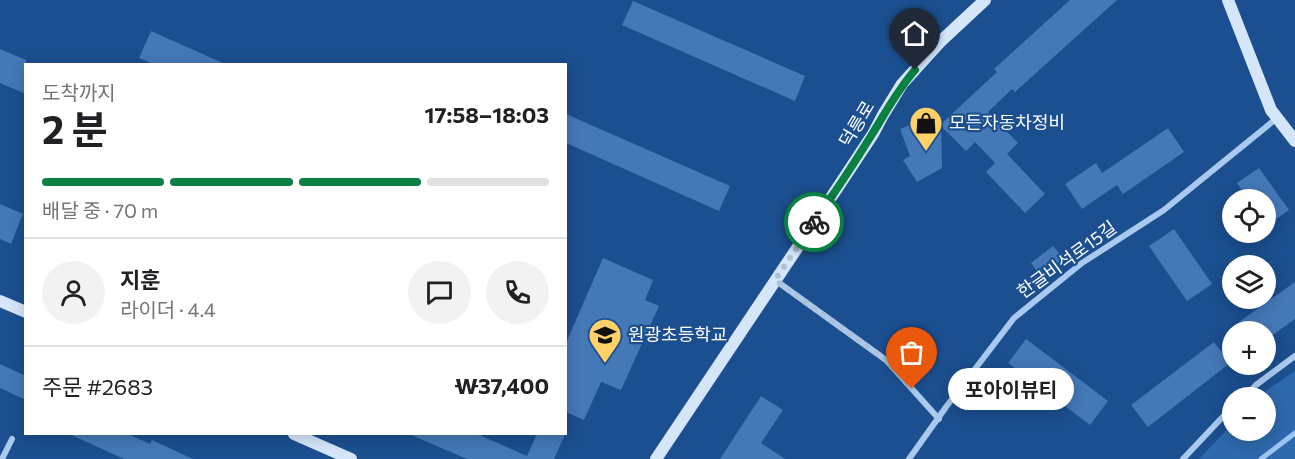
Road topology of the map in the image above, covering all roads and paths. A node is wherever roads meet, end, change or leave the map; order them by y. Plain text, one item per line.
1 (985, 0) edge
2 (1228, 0) edge
3 (1277, 118) junction
4 (1295, 141) edge
5 (775, 280) junction
6 (0, 301) edge
7 (24, 311) edge
8 (1295, 356) edge
9 (1254, 387) edge
10 (1222, 418) edge
11 (939, 419) junction
12 (296, 435) edge
13 (12, 439) dead end
14 (2, 459) edge
15 (351, 459) edge
16 (656, 459) edge
17 (909, 459) edge
18 (1183, 459) edge

1 - 5 main road, 덕릉로
2 - 3 main road
3 - 4 main road
3 - 11 street, 한글비석로15길
5 - 11 street
5 - 16 main road, 덕릉로
6 - 7 main road
8 - 9 street
10 - 18 street
11 - 17 street, 한글비석로15길
12 - 15 main road
13 - 14 street

